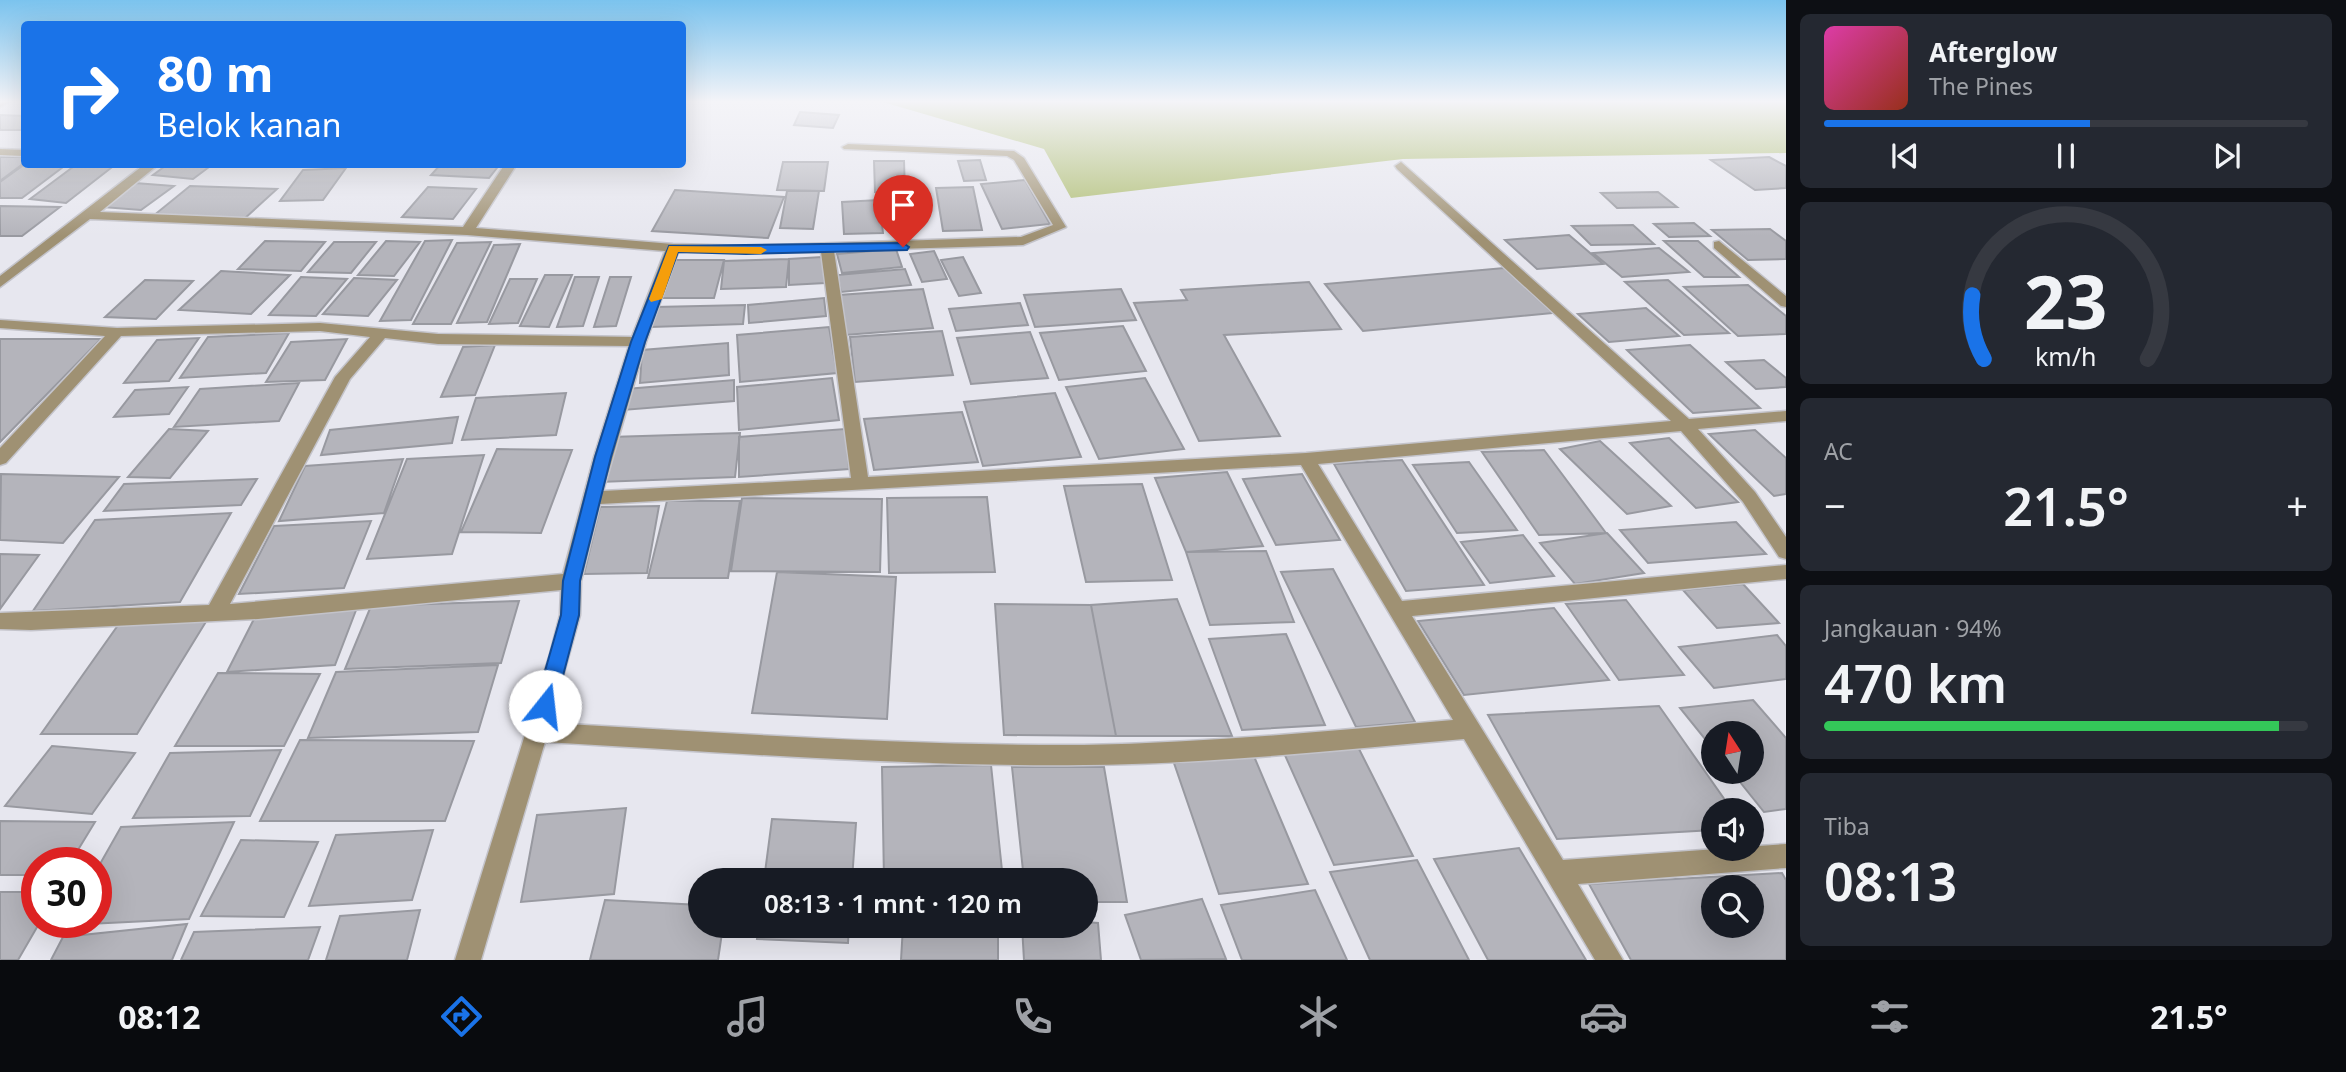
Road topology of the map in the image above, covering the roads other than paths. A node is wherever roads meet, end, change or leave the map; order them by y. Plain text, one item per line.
1 (867, 147) edge
2 (0, 152) edge
3 (21, 153) edge
4 (1401, 166) dead end
5 (148, 168) edge
6 (507, 168) edge
7 (88, 215) junction
8 (467, 231) junction
9 (1719, 245) dead end
10 (673, 248) junction
11 (827, 250) junction
12 (0, 283) edge
13 (1786, 303) edge
14 (0, 324) edge
15 (117, 332) junction
16 (380, 334) junction
17 (638, 342) junction
18 (1786, 416) edge
19 (1684, 424) junction
20 (0, 459) edge
21 (1306, 459) junction
22 (860, 482) junction
23 (593, 498) junction
24 (1786, 552) edge
25 (1786, 572) edge
26 (571, 581) junction
27 (1397, 609) junction
28 (215, 613) junction
29 (0, 621) edge
30 (1468, 729) junction
31 (538, 732) junction
32 (1786, 856) edge
33 (1557, 873) junction
34 (468, 960) edge
35 (1610, 960) edge

1 - 11 street
2 - 3 street
4 - 19 street
5 - 7 street
6 - 8 street
7 - 8 street
7 - 12 street
8 - 10 street
9 - 13 street
10 - 11 street
10 - 17 street
11 - 22 street
14 - 15 street
15 - 16 street
15 - 20 street
16 - 17 street
16 - 28 street
17 - 23 street
18 - 19 street
19 - 21 street
19 - 24 street
21 - 22 street
21 - 27 street
22 - 23 street
23 - 26 street
25 - 27 street
26 - 28 street
26 - 31 street
27 - 30 street
28 - 29 street
30 - 31 street
30 - 33 street
31 - 34 street
32 - 33 street
33 - 35 street

